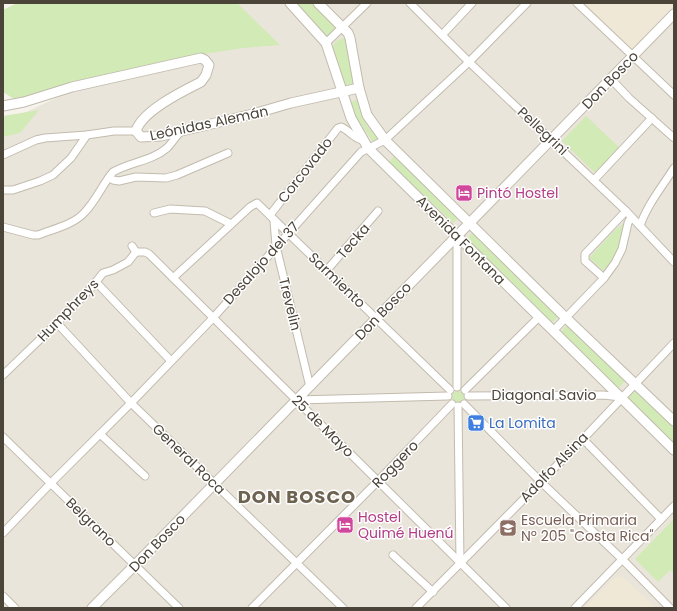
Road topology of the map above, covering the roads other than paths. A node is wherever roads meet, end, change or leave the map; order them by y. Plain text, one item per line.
1 (290, 3) edge
2 (318, 3) edge
3 (367, 3) edge
4 (472, 3) edge
5 (527, 3) edge
6 (577, 3) edge
7 (414, 5) edge
8 (674, 14) edge
9 (342, 28) junction
10 (442, 35) junction
11 (326, 43) junction
12 (632, 57) junction
13 (469, 62) junction
14 (611, 79) junction
15 (360, 88) junction
16 (342, 92) junction
17 (674, 95) edge
18 (3, 106) edge
19 (652, 118) junction
20 (136, 131) junction
21 (181, 131) junction
22 (87, 135) junction
23 (674, 138) edge
24 (362, 140) junction
25 (385, 140) junction
26 (552, 140) junction
27 (368, 148) junction
28 (228, 153) dead end
29 (3, 155) edge
30 (674, 168) edge
31 (109, 177) junction
32 (594, 180) junction
33 (3, 190) edge
34 (258, 203) joint
35 (378, 211) dead end
36 (626, 211) junction
37 (154, 213) dead end
38 (272, 218) junction
39 (631, 218) junction
40 (470, 223) junction
41 (231, 224) junction
42 (640, 226) junction
43 (3, 227) edge
44 (287, 233) junction
45 (457, 236) junction
46 (132, 246) dead end
47 (276, 246) junction
48 (136, 252) junction
49 (674, 262) edge
50 (327, 270) junction
51 (173, 278) junction
52 (604, 278) junction
53 (96, 282) junction
54 (539, 317) junction
55 (565, 317) junction
56 (212, 318) junction
57 (377, 318) junction
58 (57, 323) junction
59 (552, 331) junction
60 (674, 343) edge
61 (171, 361) junction
62 (3, 375) edge
63 (635, 384) junction
64 (310, 387) junction
65 (457, 387) junction
66 (449, 393) junction
67 (466, 393) junction
68 (621, 397) junction
69 (297, 400) junction
70 (131, 403) junction
71 (458, 405) junction
72 (674, 421) edge
73 (100, 434) junction
74 (3, 437) edge
75 (583, 439) junction
76 (674, 450) edge
77 (145, 476) dead end
78 (378, 481) junction
79 (540, 482) junction
80 (51, 483) junction
81 (215, 483) junction
82 (674, 506) edge
83 (661, 519) junction
84 (3, 533) edge
85 (393, 555) dead end
86 (623, 560) junction
87 (297, 563) junction
88 (460, 563) junction
89 (136, 566) junction
90 (432, 592) junction
91 (3, 596) edge
92 (15, 608) edge
93 (92, 608) edge
94 (179, 608) edge
95 (252, 608) edge
96 (343, 608) edge
97 (416, 608) edge
98 (506, 608) edge
99 (575, 608) edge
100 (670, 608) edge

1 - 11 street, Avenida Fontana
2 - 9 street, Avenida Fontana
3 - 9 street
4 - 10 street
5 - 13 street, Desalojo del 37
6 - 12 street
7 - 10 street, Pellegrini
8 - 12 street, Don Bosco
9 - 11 street
9 - 15 street, Avenida Fontana
10 - 13 street, Pellegrini
11 - 16 street, Avenida Fontana
12 - 14 street, Don Bosco
12 - 17 street
13 - 25 street, Desalojo del 37
13 - 26 street, Pellegrini
14 - 19 street
14 - 26 street, Don Bosco
15 - 16 street, Leónidas Alemán
15 - 25 street, Avenida Fontana
16 - 21 street, Leónidas Alemán
16 - 24 street, Avenida Fontana
18 - 20 street, Leónidas Alemán
19 - 23 street
19 - 32 street
20 - 21 street, Leónidas Alemán
20 - 22 street
21 - 31 street
22 - 29 street
22 - 33 street
24 - 27 street, Avenida Fontana
24 - 38 street, Corcovado
25 - 27 street, Desalojo del 37
25 - 40 street, Avenida Fontana
26 - 32 street, Pellegrini
26 - 40 street, Don Bosco
27 - 44 street, Desalojo del 37
27 - 45 street, Avenida Fontana
28 - 31 street
30 - 42 street
31 - 43 street
32 - 36 street, Pellegrini
34 - 38 street, Sarmiento
34 - 41 street, Corcovado
35 - 50 street, Tecka
36 - 39 street, Pellegrini
36 - 52 street
37 - 41 street
38 - 44 street, Sarmiento
38 - 47 street, Trevelin
39 - 42 street, Pellegrini
39 - 52 street
40 - 45 street, Don Bosco
40 - 55 street, Avenida Fontana
41 - 51 street, Corcovado
42 - 49 street, Pellegrini
44 - 47 street, Desalojo del 37
44 - 50 street, Sarmiento
45 - 54 street, Avenida Fontana
45 - 57 street, Don Bosco
45 - 65 street
46 - 48 street
47 - 56 street, Desalojo del 37
47 - 64 street, Trevelin
48 - 51 street, 25 de Mayo
48 - 53 street, Humphreys
50 - 57 street, Sarmiento
51 - 56 street, 25 de Mayo
52 - 55 street
53 - 58 street, Humphreys
53 - 61 street
54 - 59 street, Avenida Fontana
54 - 67 street
55 - 59 street
55 - 63 street, Avenida Fontana
56 - 61 street, Desalojo del 37
56 - 69 street, 25 de Mayo
57 - 64 street, Don Bosco
57 - 66 street, Sarmiento
58 - 62 street, Humphreys
58 - 70 street, General Roca
59 - 68 street, Avenida Fontana
60 - 63 street, Adolfo Alsina
61 - 70 street, Desalojo del 37
63 - 68 street, Adolfo Alsina
63 - 72 street, Avenida Fontana
64 - 69 street, Don Bosco
65 - 66 street
65 - 67 street
66 - 69 street
66 - 71 street, Sarmiento
67 - 68 street, Diagonal Savio
67 - 71 street
68 - 75 street, Adolfo Alsina
68 - 76 street, Avenida Fontana
69 - 78 street, 25 de Mayo
69 - 81 street, Don Bosco
70 - 73 street, Desalojo del 37
70 - 81 street, General Roca
71 - 78 street, Roggero
71 - 79 street
71 - 88 street
73 - 77 street
73 - 80 street, Desalojo del 37
74 - 80 street, Belgrano
75 - 79 street, Adolfo Alsina
75 - 83 street
78 - 87 street, Roggero
78 - 88 street, 25 de Mayo
79 - 86 street
79 - 88 street, Adolfo Alsina
80 - 84 street, Desalojo del 37
80 - 89 street, Belgrano
81 - 87 street, General Roca
81 - 89 street, Don Bosco
82 - 83 street
83 - 86 street
85 - 90 street
86 - 99 street
86 - 100 street
87 - 95 street, Roggero
87 - 96 street, General Roca
88 - 90 street, Adolfo Alsina
88 - 98 street, 25 de Mayo
89 - 93 street, Don Bosco
89 - 94 street, Belgrano
90 - 97 street, Adolfo Alsina
91 - 92 street

